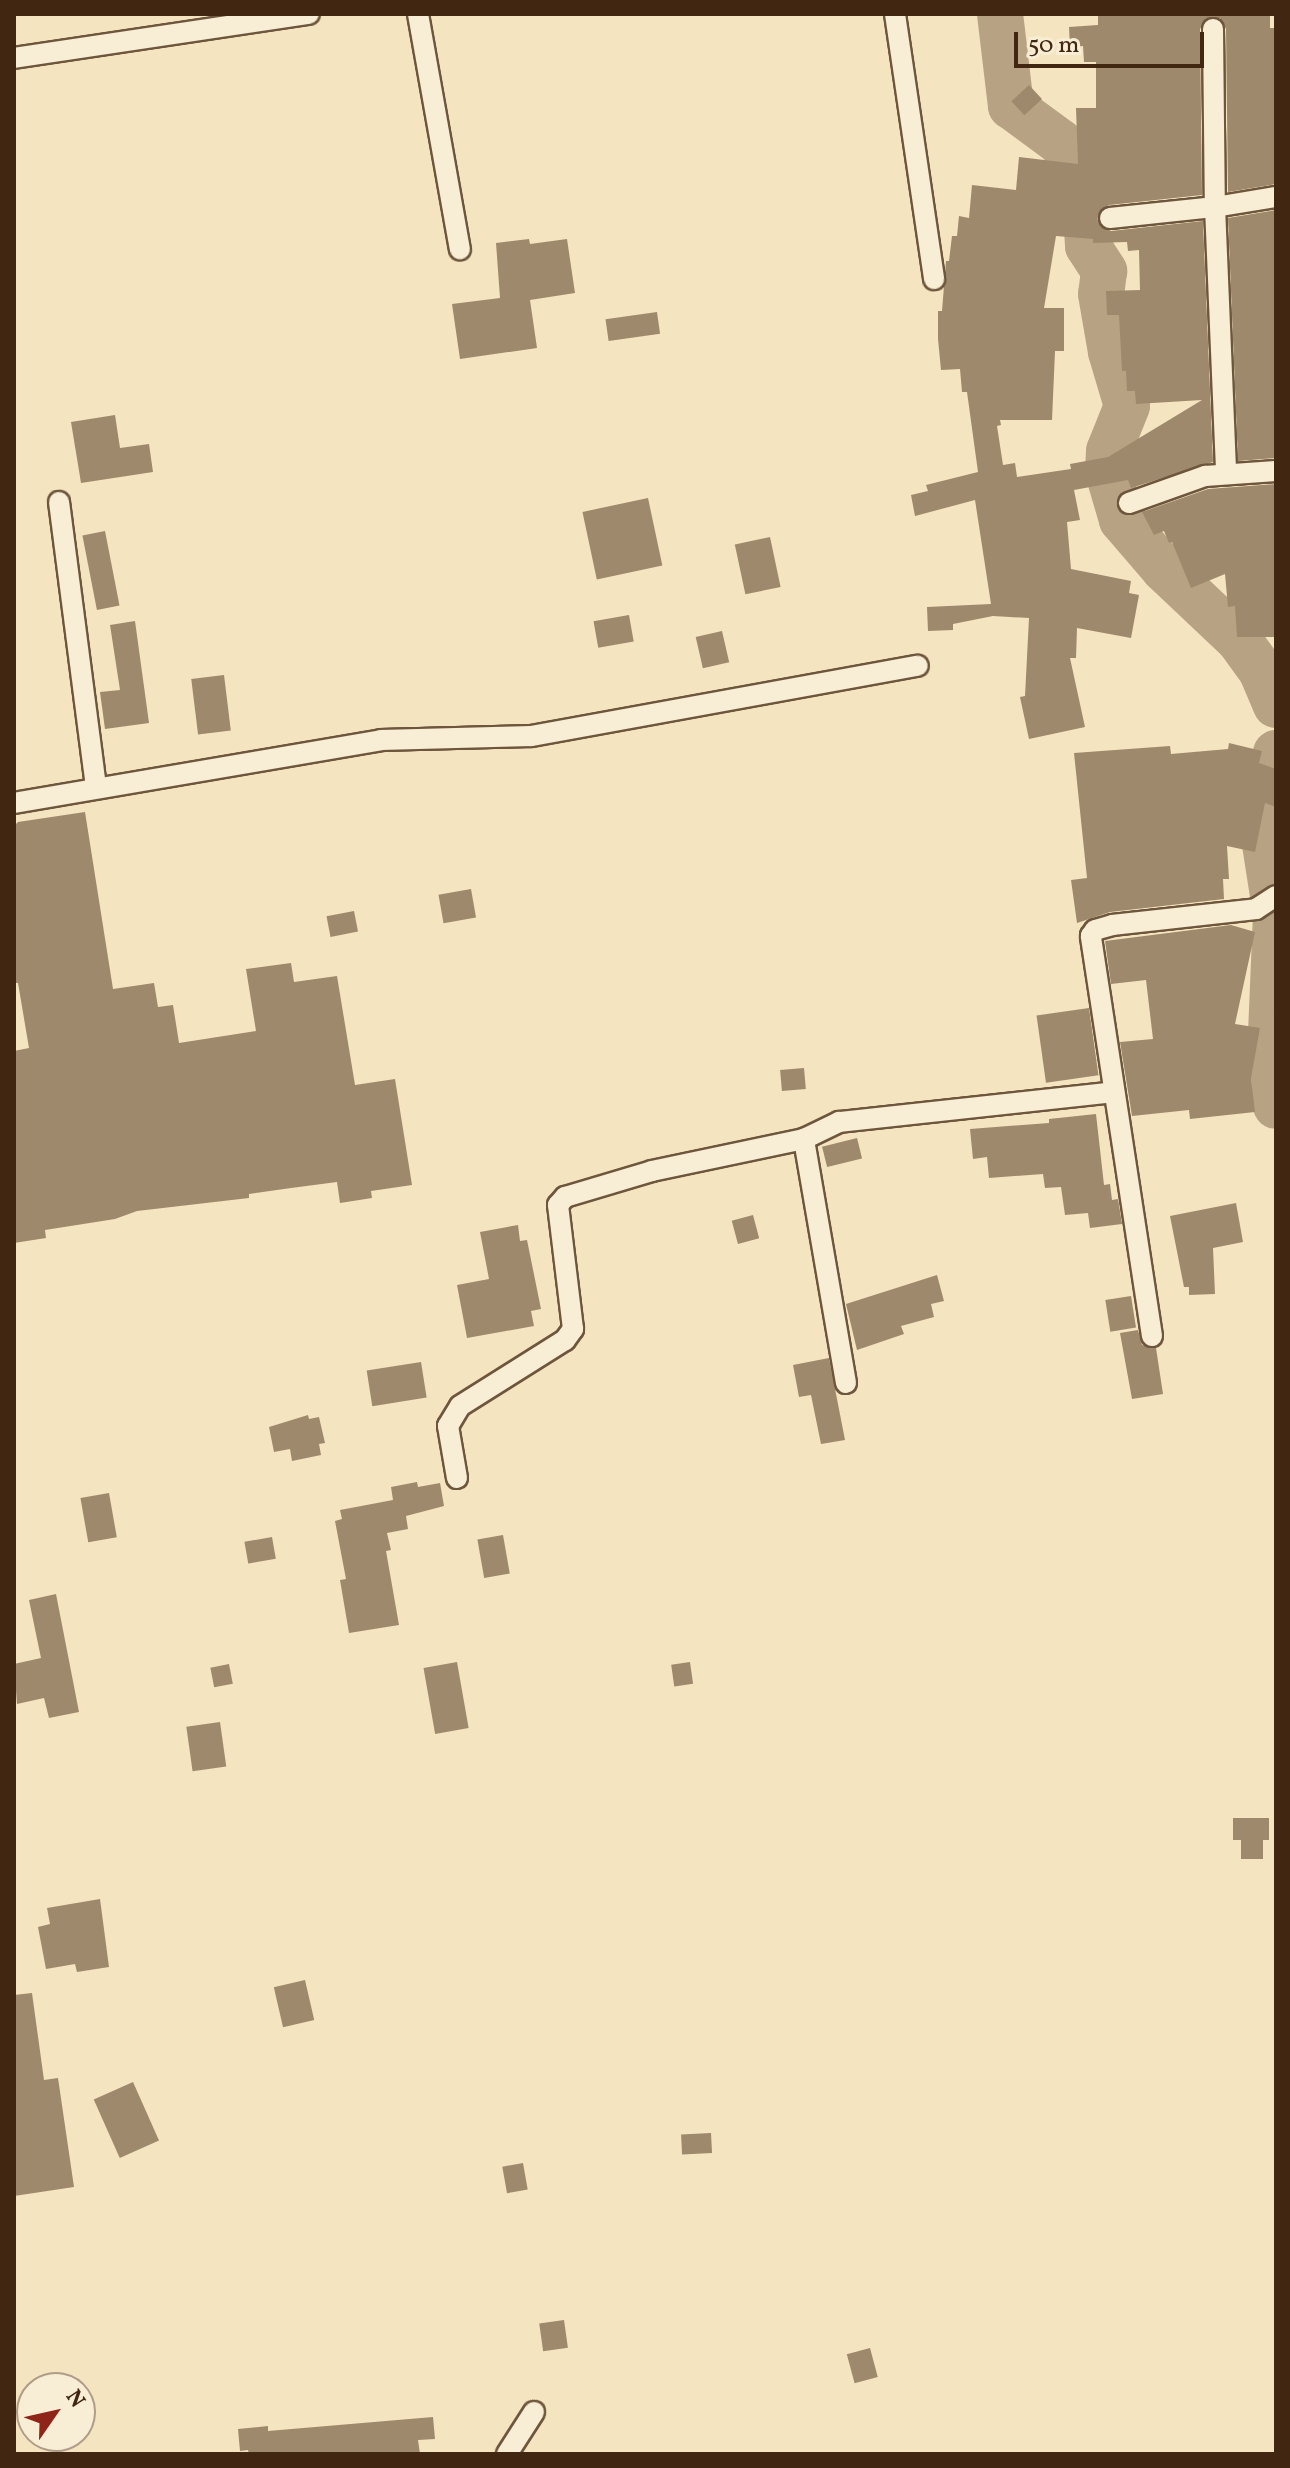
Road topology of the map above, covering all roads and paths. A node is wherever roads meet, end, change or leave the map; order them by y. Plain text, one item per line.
1 (309, 14) edge
2 (418, 14) edge
3 (895, 14) edge
4 (1213, 29) dead end
5 (14, 58) edge
6 (1276, 197) edge
7 (1215, 207) junction
8 (1110, 218) dead end
9 (460, 249) dead end
10 (934, 279) dead end
11 (1276, 471) edge
12 (1226, 474) junction
13 (59, 502) dead end
14 (1129, 503) dead end
15 (918, 666) dead end
16 (96, 788) junction
17 (14, 803) edge
18 (1276, 896) edge
19 (1113, 1092) junction
20 (804, 1139) junction
21 (1152, 1336) dead end
22 (846, 1383) dead end
23 (457, 1478) dead end
24 (534, 2412) dead end
25 (507, 2454) edge

1 - 5 street
2 - 9 street
3 - 10 street
4 - 7 street
6 - 7 street
7 - 8 street
7 - 12 street
11 - 12 street
12 - 14 street
13 - 16 street
15 - 16 street
16 - 17 street
18 - 19 street
19 - 20 street
19 - 21 street
20 - 22 street
20 - 23 street
24 - 25 street

